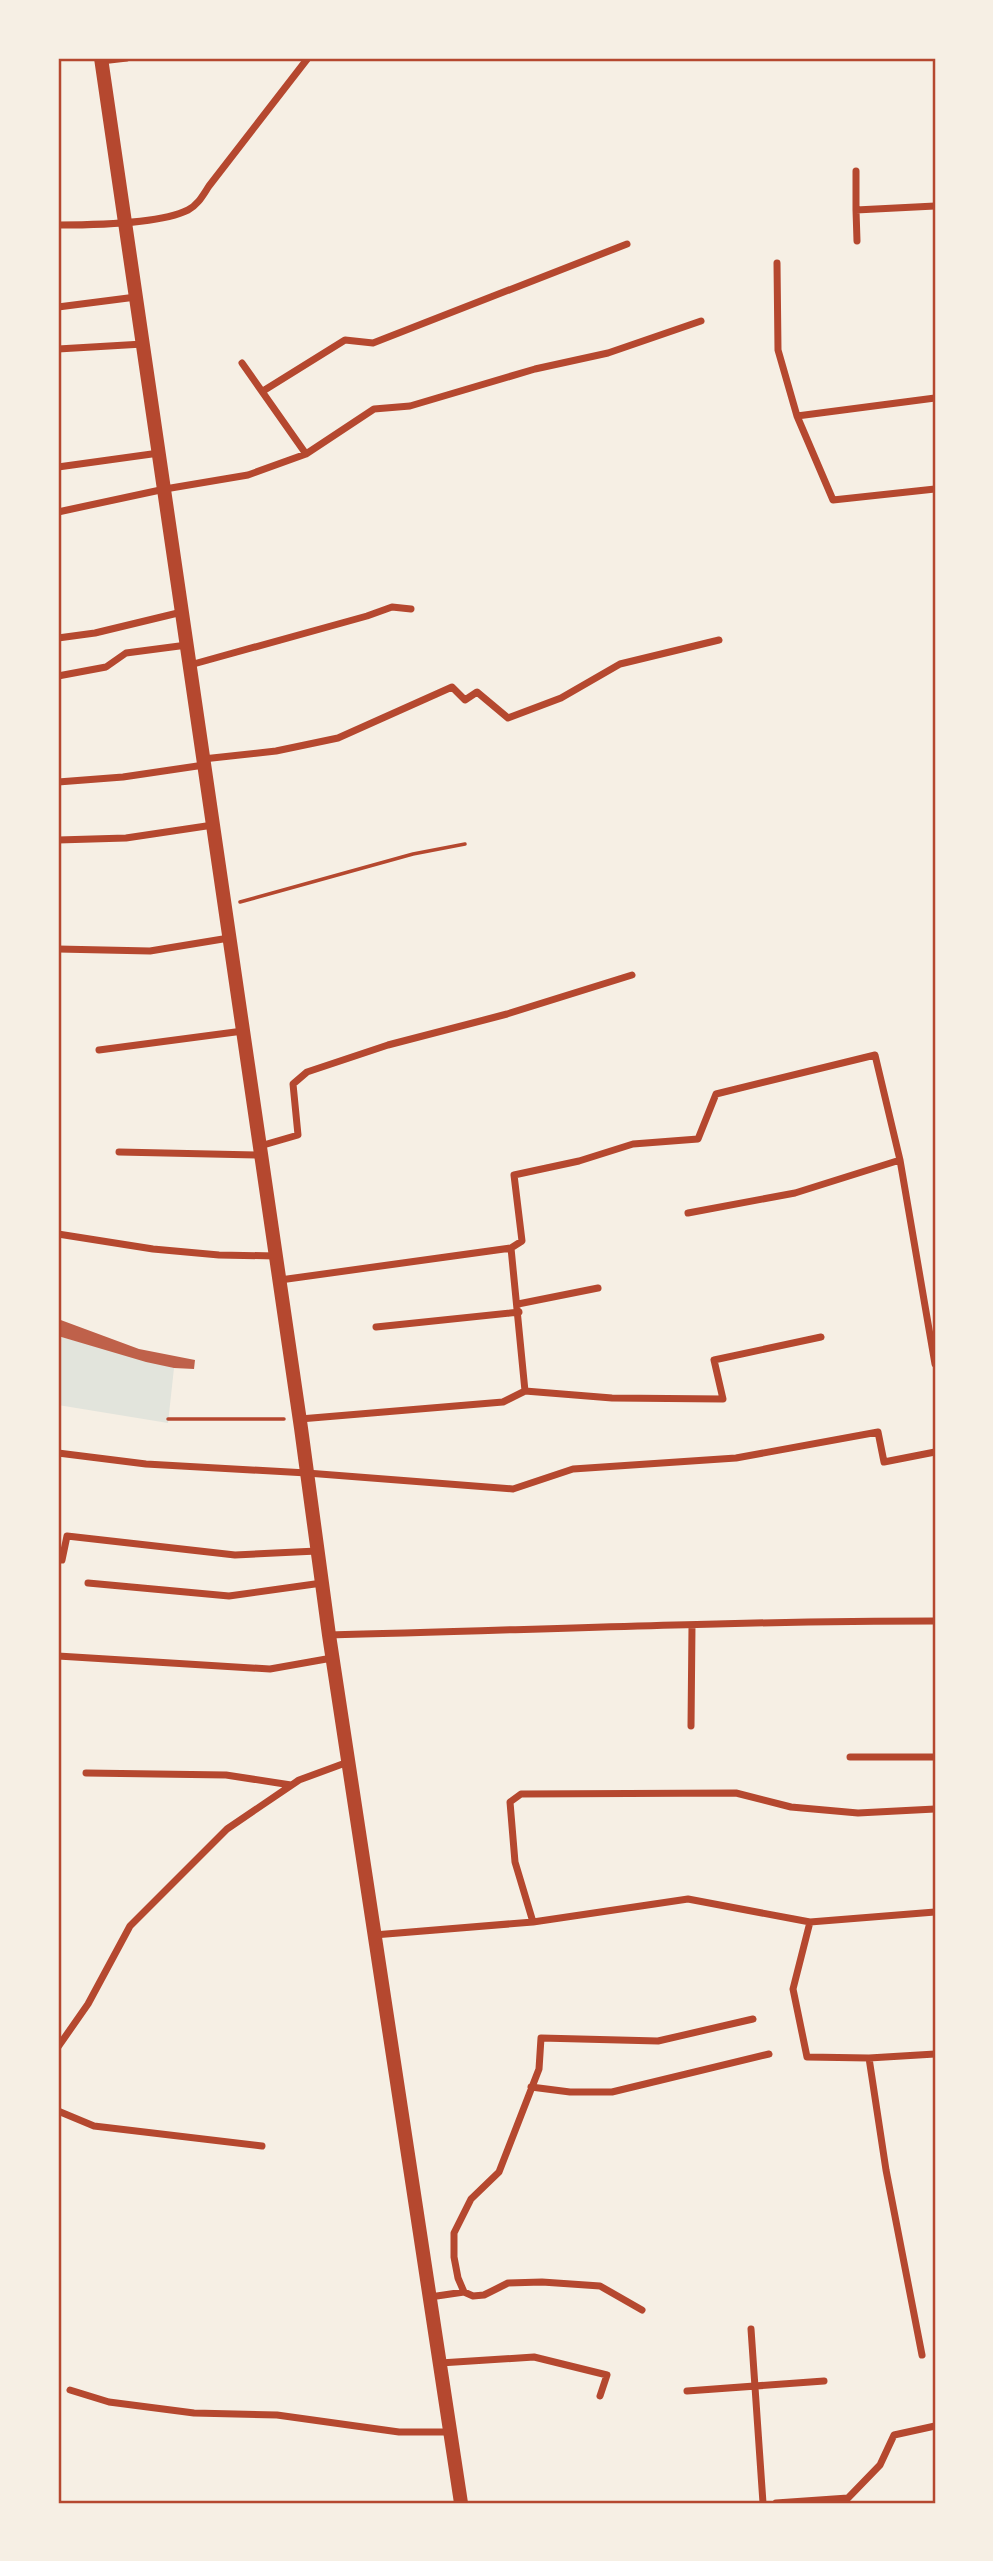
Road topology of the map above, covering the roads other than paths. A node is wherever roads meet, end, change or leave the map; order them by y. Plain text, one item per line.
1 (127, 58) edge
2 (308, 58) edge
3 (101, 59) edge
4 (856, 171) dead end
5 (935, 206) edge
6 (856, 210) junction
7 (125, 222) junction
8 (58, 225) edge
9 (857, 241) dead end
10 (627, 244) dead end
11 (777, 263) dead end
12 (136, 297) junction
13 (58, 307) edge
14 (701, 321) dead end
15 (144, 344) junction
16 (58, 349) edge
17 (242, 363) dead end
18 (263, 391) junction
19 (935, 398) edge
20 (797, 416) junction
21 (160, 453) junction
22 (306, 454) junction
23 (58, 467) edge
24 (165, 489) junction
25 (935, 489) edge
26 (58, 512) edge
27 (411, 609) dead end
28 (183, 612) junction
29 (58, 638) edge
30 (719, 640) dead end
31 (188, 645) junction
32 (190, 665) junction
33 (58, 676) edge
34 (204, 762) junction
35 (58, 782) edge
36 (213, 825) junction
37 (58, 840) edge
38 (229, 938) junction
39 (58, 949) edge
40 (632, 975) dead end
41 (243, 1031) junction
42 (99, 1050) dead end
43 (260, 1150) junction
44 (119, 1152) dead end
45 (900, 1160) junction
46 (688, 1213) dead end
47 (58, 1234) edge
48 (511, 1248) junction
49 (276, 1256) junction
50 (279, 1280) junction
51 (598, 1288) dead end
52 (519, 1308) junction
53 (376, 1327) dead end
54 (821, 1337) dead end
55 (935, 1364) edge
56 (525, 1391) junction
57 (300, 1419) junction
58 (935, 1452) edge
59 (58, 1453) edge
60 (307, 1473) junction
61 (317, 1551) junction
62 (62, 1560) dead end
63 (88, 1583) dead end
64 (322, 1583) junction
65 (935, 1621) edge
66 (692, 1626) junction
67 (329, 1635) junction
68 (58, 1656) edge
69 (332, 1658) junction
70 (691, 1726) dead end
71 (850, 1757) dead end
72 (935, 1758) edge
73 (348, 1762) junction
74 (86, 1773) dead end
75 (292, 1785) junction
76 (935, 1809) edge
77 (935, 1912) edge
78 (533, 1922) junction
79 (810, 1922) junction
80 (374, 1935) junction
81 (753, 2019) dead end
82 (58, 2047) edge
83 (769, 2054) dead end
84 (935, 2054) edge
85 (869, 2058) junction
86 (531, 2087) junction
87 (58, 2111) edge
88 (262, 2146) dead end
89 (464, 2292) junction
90 (429, 2297) junction
91 (642, 2310) dead end
92 (751, 2329) dead end
93 (922, 2355) dead end
94 (439, 2363) junction
95 (824, 2381) dead end
96 (755, 2387) junction
97 (70, 2390) dead end
98 (687, 2391) dead end
99 (600, 2396) dead end
100 (935, 2426) edge
101 (450, 2432) junction
102 (460, 2503) edge
103 (763, 2503) edge
104 (776, 2503) edge

1 - 3 street
2 - 7 street
3 - 7 main road
4 - 6 street
5 - 6 street
6 - 9 street
7 - 8 street
7 - 12 main road
10 - 18 street
11 - 20 street
12 - 13 street
12 - 15 main road
14 - 22 street
15 - 16 street
15 - 21 main road
17 - 18 street
18 - 22 street
19 - 20 street
20 - 25 street
21 - 23 street
21 - 24 main road
22 - 24 street
24 - 26 street
24 - 28 main road
27 - 32 street
28 - 29 street
28 - 31 main road
30 - 34 street
31 - 32 main road
31 - 33 street
32 - 34 main road
34 - 35 street
34 - 36 main road
36 - 37 street
36 - 38 main road
38 - 39 street
38 - 41 main road
40 - 43 street
41 - 42 street
41 - 43 main road
43 - 44 street
43 - 49 main road
45 - 46 street
45 - 48 street
45 - 55 street
47 - 49 street
48 - 50 street
48 - 52 street
49 - 50 main road
50 - 57 main road
51 - 52 street
52 - 53 street
52 - 56 street
54 - 56 street
56 - 57 street
57 - 60 main road
58 - 60 street
59 - 60 street
60 - 61 main road
61 - 62 street
61 - 64 main road
63 - 64 street
64 - 67 main road
65 - 66 street
66 - 67 street
66 - 70 street
67 - 69 main road
68 - 69 street
69 - 73 main road
71 - 72 street
73 - 75 street
73 - 80 main road
74 - 75 street
75 - 82 street
76 - 78 street
77 - 79 street
78 - 79 street
78 - 80 street
79 - 85 street
80 - 90 main road
81 - 86 street
83 - 86 street
84 - 85 street
85 - 93 street
86 - 89 street
87 - 88 street
89 - 90 street
89 - 91 street
90 - 94 main road
92 - 96 street
94 - 99 street
94 - 101 main road
95 - 96 street
96 - 98 street
96 - 103 street
97 - 101 street
100 - 104 street
101 - 102 main road

